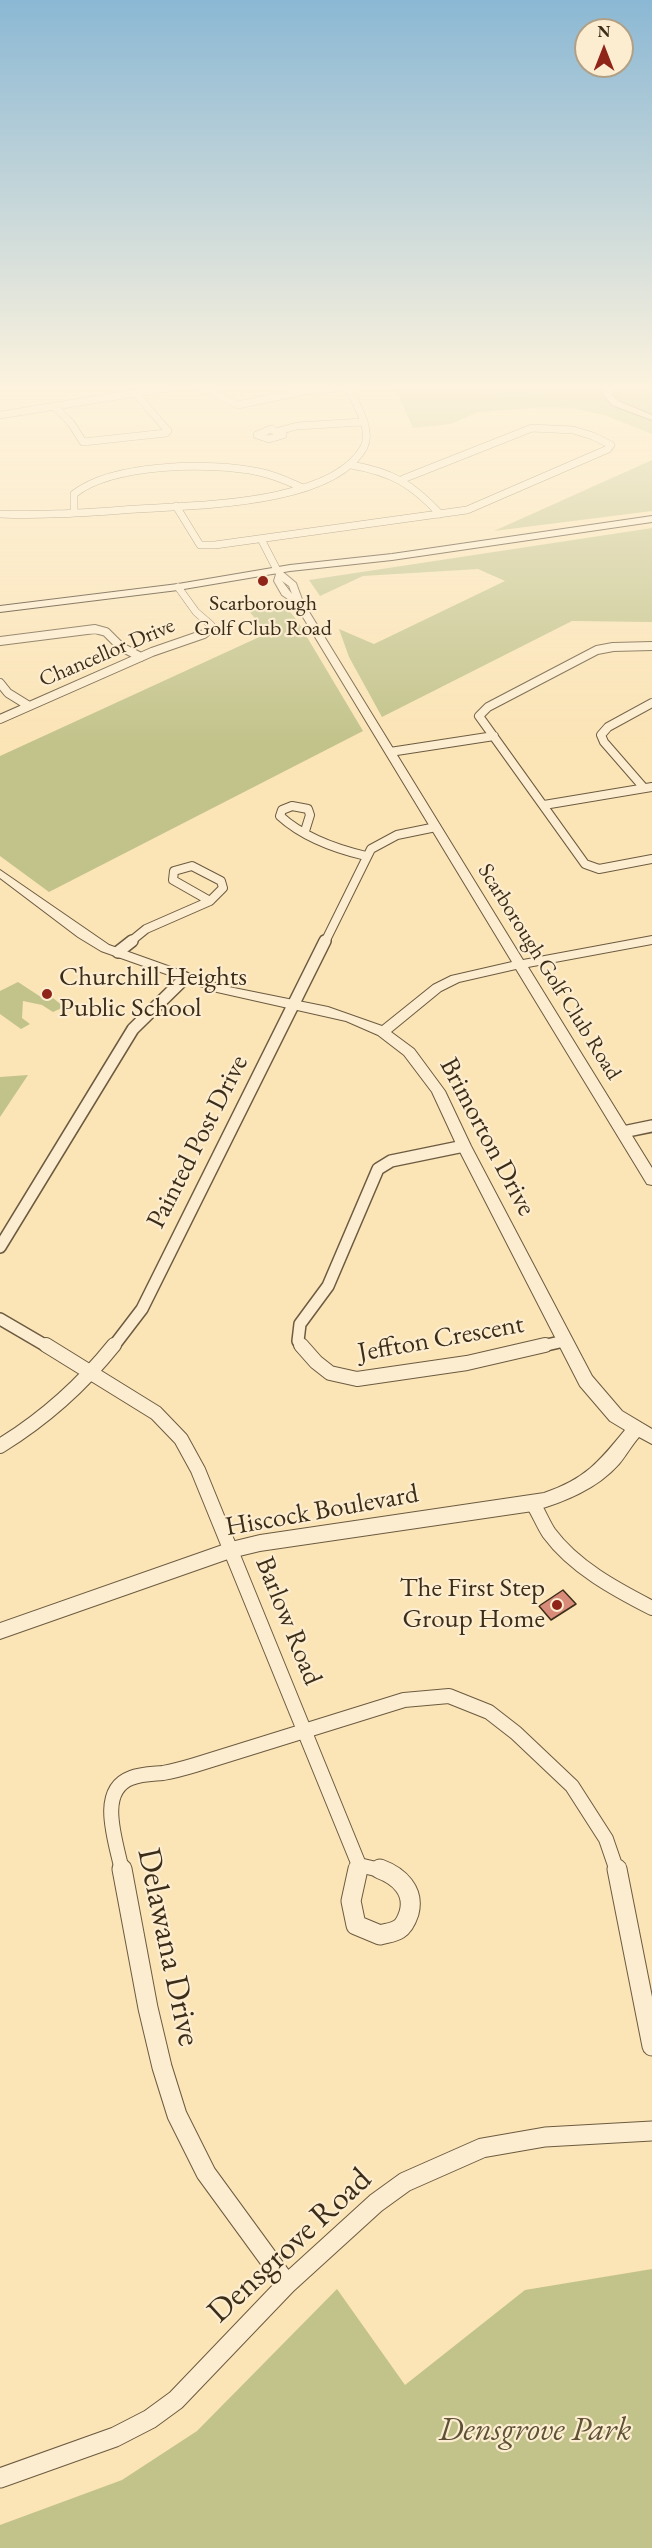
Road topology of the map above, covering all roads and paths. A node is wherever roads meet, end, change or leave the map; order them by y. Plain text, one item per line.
1 (74, 506) edge
2 (176, 506) joint
3 (433, 506) edge
4 (478, 506) edge
5 (74, 513) junction
6 (0, 514) edge
7 (440, 514) junction
8 (652, 519) edge
9 (261, 538) junction
10 (279, 572) junction
11 (178, 587) junction
12 (0, 609) edge
13 (0, 641) edge
14 (652, 646) edge
15 (141, 657) junction
16 (0, 683) edge
17 (652, 703) edge
18 (29, 706) junction
19 (0, 719) edge
20 (494, 736) junction
21 (390, 752) junction
22 (648, 788) edge
23 (544, 805) junction
24 (436, 827) junction
25 (305, 831) dead end
26 (366, 856) junction
27 (652, 859) edge
28 (0, 873) edge
29 (210, 901) junction
30 (652, 939) edge
31 (118, 952) junction
32 (521, 965) junction
33 (185, 978) junction
34 (294, 1006) junction
35 (383, 1032) junction
36 (652, 1126) edge
37 (623, 1132) junction
38 (464, 1146) junction
39 (652, 1180) edge
40 (0, 1247) edge
41 (0, 1319) edge
42 (564, 1341) junction
43 (90, 1373) junction
44 (636, 1429) junction
45 (652, 1437) edge
46 (0, 1446) edge
47 (533, 1504) junction
48 (231, 1551) junction
49 (652, 1608) edge
50 (0, 1631) edge
51 (304, 1731) junction
52 (359, 1865) junction
53 (652, 2046) edge
54 (652, 2131) edge
55 (287, 2284) junction
56 (0, 2478) edge

1 - 5 street
2 - 5 street
2 - 9 street
3 - 7 street
4 - 7 street
5 - 6 street
7 - 9 street
8 - 10 main road
9 - 10 street
10 - 11 main road
10 - 21 street, Scarborough Golf Club Road
11 - 12 main road
11 - 15 street, Chancellor Drive
13 - 15 street
14 - 20 street
15 - 18 street, Chancellor Drive
16 - 18 street
17 - 22 street
18 - 19 street, Chancellor Drive
20 - 21 street
20 - 23 street
21 - 24 street, Scarborough Golf Club Road
22 - 23 street
23 - 27 street
24 - 26 street, Painted Post Drive
24 - 32 street, Scarborough Golf Club Road
25 - 26 street
26 - 34 street, Painted Post Drive
28 - 31 street, Brimorton Drive
29 - 29 street
29 - 31 street
30 - 32 street
31 - 33 street, Brimorton Drive
32 - 35 street
32 - 37 street, Scarborough Golf Club Road
33 - 34 street, Brimorton Drive
33 - 40 street
34 - 35 street, Brimorton Drive
34 - 43 street, Painted Post Drive
35 - 38 street, Brimorton Drive
36 - 37 street
37 - 39 street, Scarborough Golf Club Road
38 - 42 street, Brimorton Drive
38 - 42 street, Jeffton Crescent
41 - 43 street, Barlow Road
42 - 44 street, Brimorton Drive
43 - 46 street, Painted Post Drive
43 - 48 street, Barlow Road
44 - 45 street, Brimorton Drive
44 - 47 street, Hiscock Boulevard
47 - 48 street, Hiscock Boulevard
47 - 49 street
48 - 50 street, Hiscock Boulevard
48 - 51 street, Barlow Road
51 - 52 street, Barlow Road
51 - 53 street
51 - 55 street, Delawana Drive
52 - 52 street
54 - 55 street, Densgrove Road
55 - 56 street, Densgrove Road

